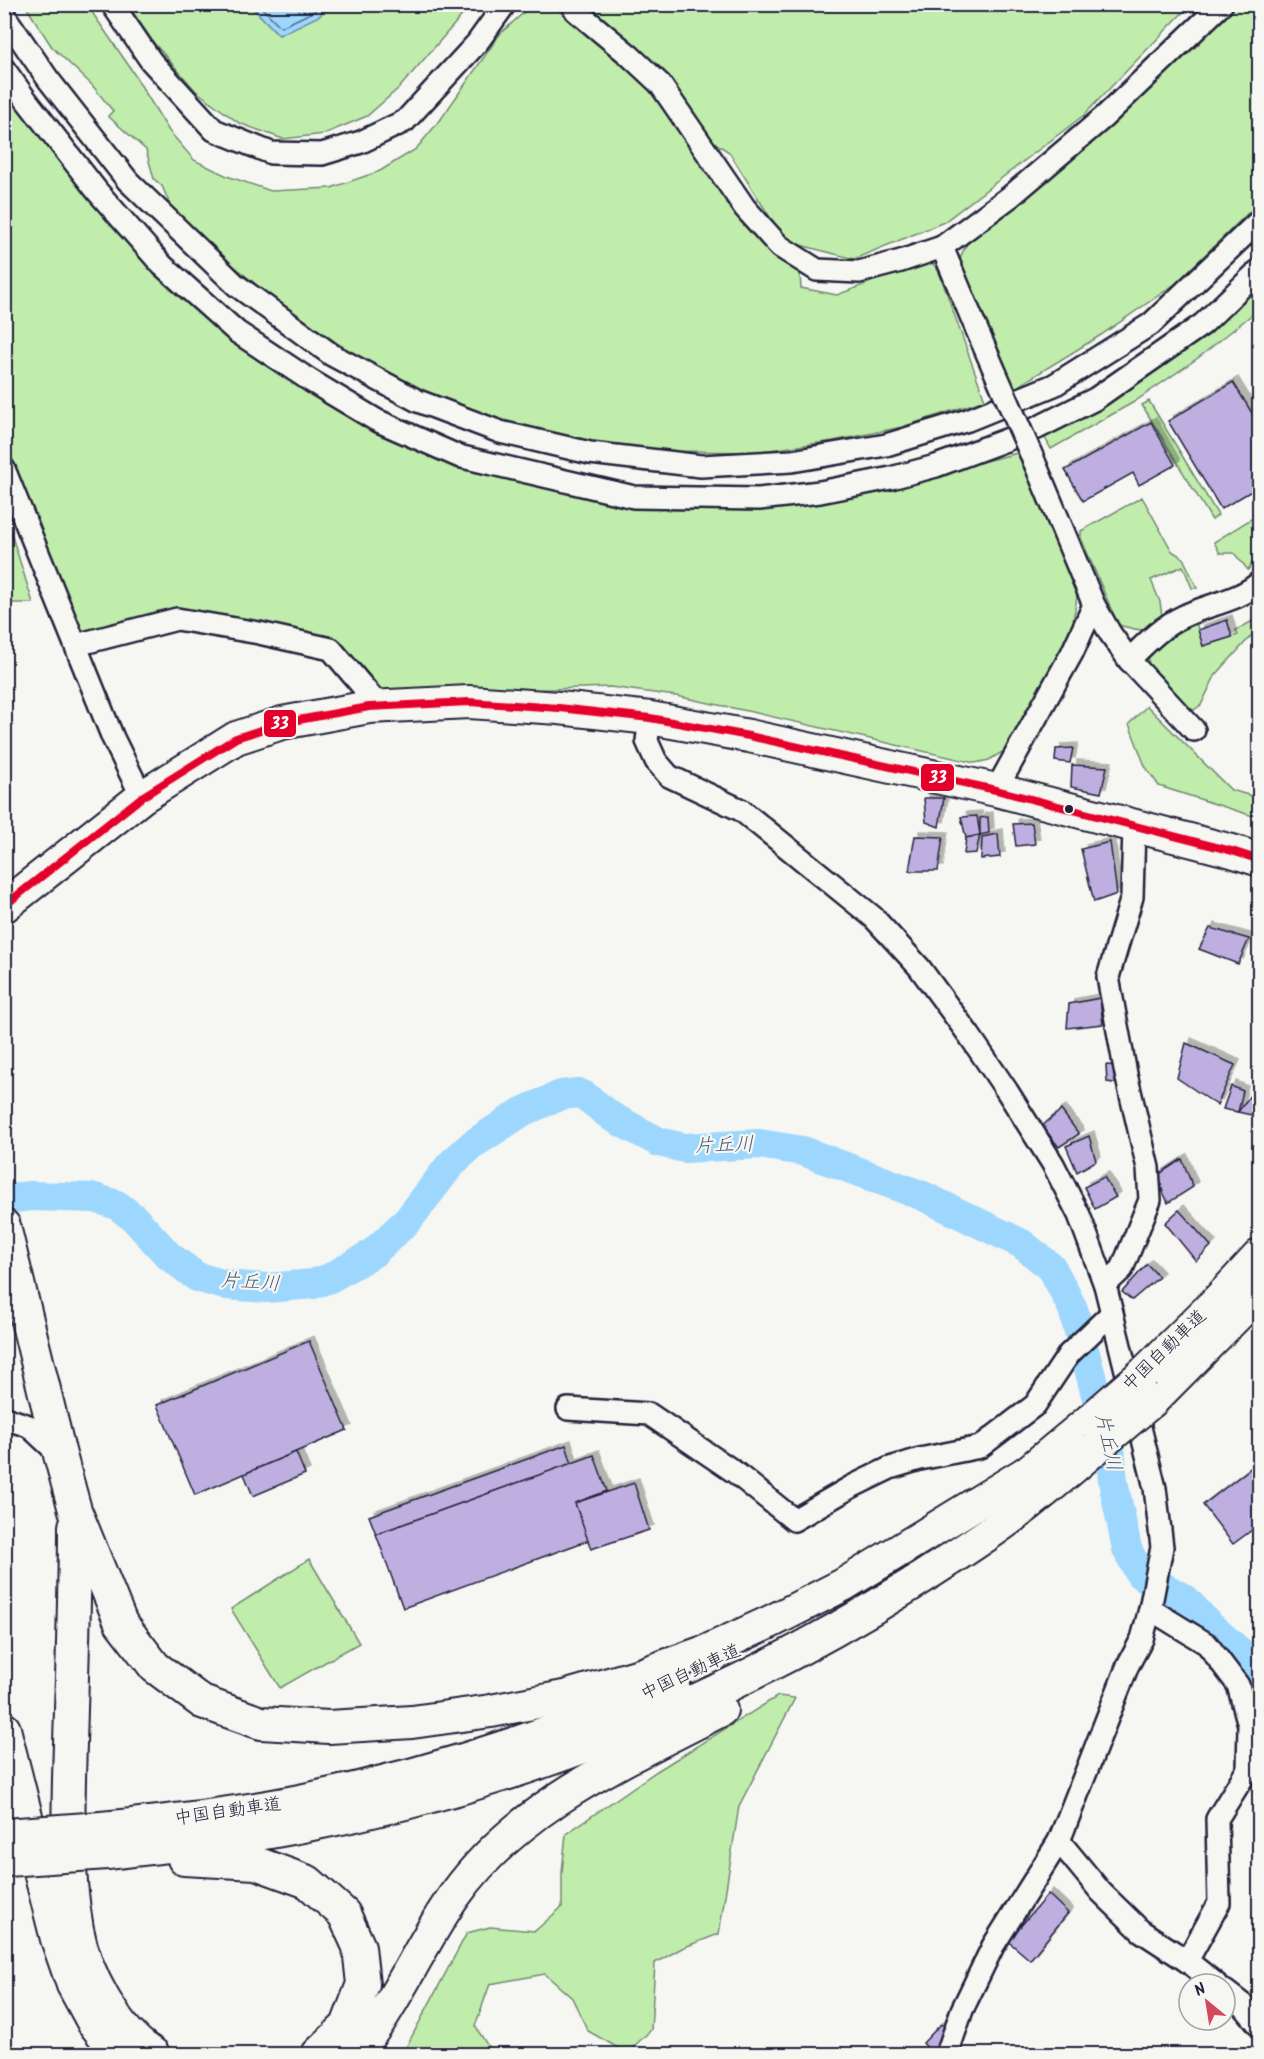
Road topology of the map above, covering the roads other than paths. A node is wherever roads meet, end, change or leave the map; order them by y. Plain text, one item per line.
1 (112, 4) edge
2 (506, 4) edge
3 (1222, 4) edge
4 (574, 8) edge
5 (4, 15) edge
6 (4, 69) edge
7 (1260, 220) edge
8 (942, 247) junction
9 (1260, 269) edge
10 (4, 469) edge
11 (1260, 582) edge
12 (1095, 605) junction
13 (1076, 644) junction
14 (76, 645) junction
15 (1125, 654) junction
16 (380, 707) junction
17 (650, 718) junction
18 (1194, 730) dead end
19 (996, 789) junction
20 (142, 797) junction
21 (1134, 827) junction
22 (1260, 860) edge
23 (6, 906) edge
24 (4, 1226) edge
25 (1260, 1255) edge
26 (10, 1284) edge
27 (1105, 1285) junction
28 (1260, 1292) edge
29 (1112, 1313) junction
30 (1148, 1387) junction
31 (568, 1409) dead end
32 (4, 1418) edge
33 (1093, 1434) junction
34 (60, 1455) junction
35 (1029, 1471) junction
36 (1028, 1504) junction
37 (75, 1510) junction
38 (1150, 1609) junction
39 (4, 1729) edge
40 (104, 1840) junction
41 (1059, 1841) junction
42 (5, 1847) edge
43 (1187, 1961) junction
44 (1201, 1972) edge
45 (1237, 2000) edge
46 (1260, 2026) edge
47 (118, 2055) edge
48 (153, 2055) edge
49 (318, 2055) edge
50 (351, 2055) edge
51 (947, 2055) edge

1 - 2 street
3 - 8 street
4 - 8 street
5 - 7 street
6 - 9 street
8 - 12 street, bridge
10 - 14 street
11 - 15 street
12 - 13 street
12 - 15 street
13 - 15 street
13 - 19 street
14 - 16 street
14 - 20 street
15 - 18 street
16 - 17 highway
16 - 20 highway
17 - 19 highway
17 - 27 street
19 - 21 highway
20 - 23 highway
21 - 22 highway
21 - 27 street
24 - 26 highway
25 - 30 highway, 中国自動車道
26 - 34 highway
27 - 29 street
28 - 30 highway, 中国自動車道
29 - 31 street
29 - 38 street
30 - 33 highway, 中国自動車道, bridge
32 - 34 street
33 - 35 highway, 中国自動車道
33 - 36 highway, 中国自動車道
34 - 37 highway
35 - 37 highway
35 - 40 highway, 中国自動車道
36 - 40 highway, 中国自動車道
36 - 50 highway
37 - 48 highway
38 - 41 street
38 - 43 street
39 - 47 highway
40 - 42 highway, 中国自動車道, bridge
40 - 49 highway
41 - 43 street
41 - 51 street
43 - 44 street
45 - 46 street

